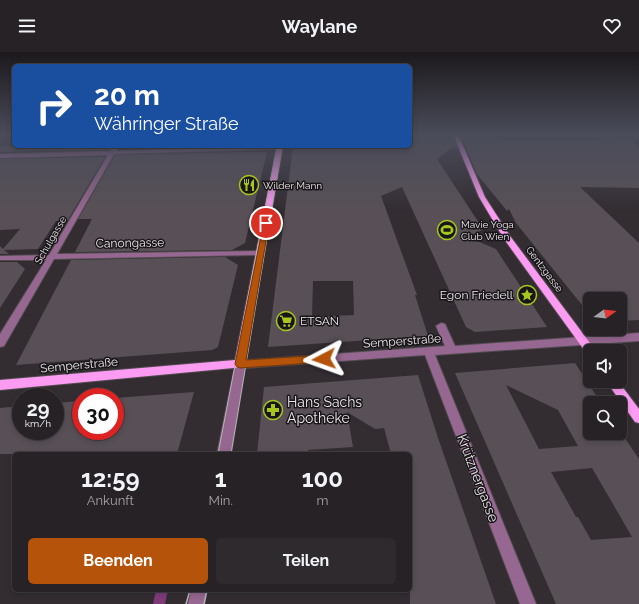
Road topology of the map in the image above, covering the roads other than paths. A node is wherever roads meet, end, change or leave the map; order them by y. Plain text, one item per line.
1 (108, 160) edge
2 (278, 160) edge
3 (466, 160) edge
4 (260, 253) junction
5 (52, 257) junction
6 (0, 258) edge
7 (441, 326) dead end
8 (639, 337) edge
9 (583, 341) junction
10 (0, 343) edge
11 (585, 344) edge
12 (452, 350) junction
13 (429, 352) junction
14 (240, 364) junction
15 (0, 385) edge
16 (617, 388) edge
17 (639, 418) edge
18 (224, 452) edge
19 (199, 592) edge
20 (196, 604) edge
21 (528, 604) edge

1 - 5 street, Schulgasse
2 - 4 main road
3 - 9 main road, Gentzgasse
4 - 5 street, Canongasse
4 - 14 main road
5 - 6 street, Canongasse
5 - 10 street, Schulgasse
7 - 12 street
8 - 9 street, Semperstraße
9 - 11 main road, Gentzgasse
9 - 12 street, Semperstraße
12 - 13 street, Semperstraße
13 - 14 street, Semperstraße
13 - 21 street, Krütznergasse
14 - 15 main road, Semperstraße
14 - 18 street
16 - 17 main road
19 - 20 street

